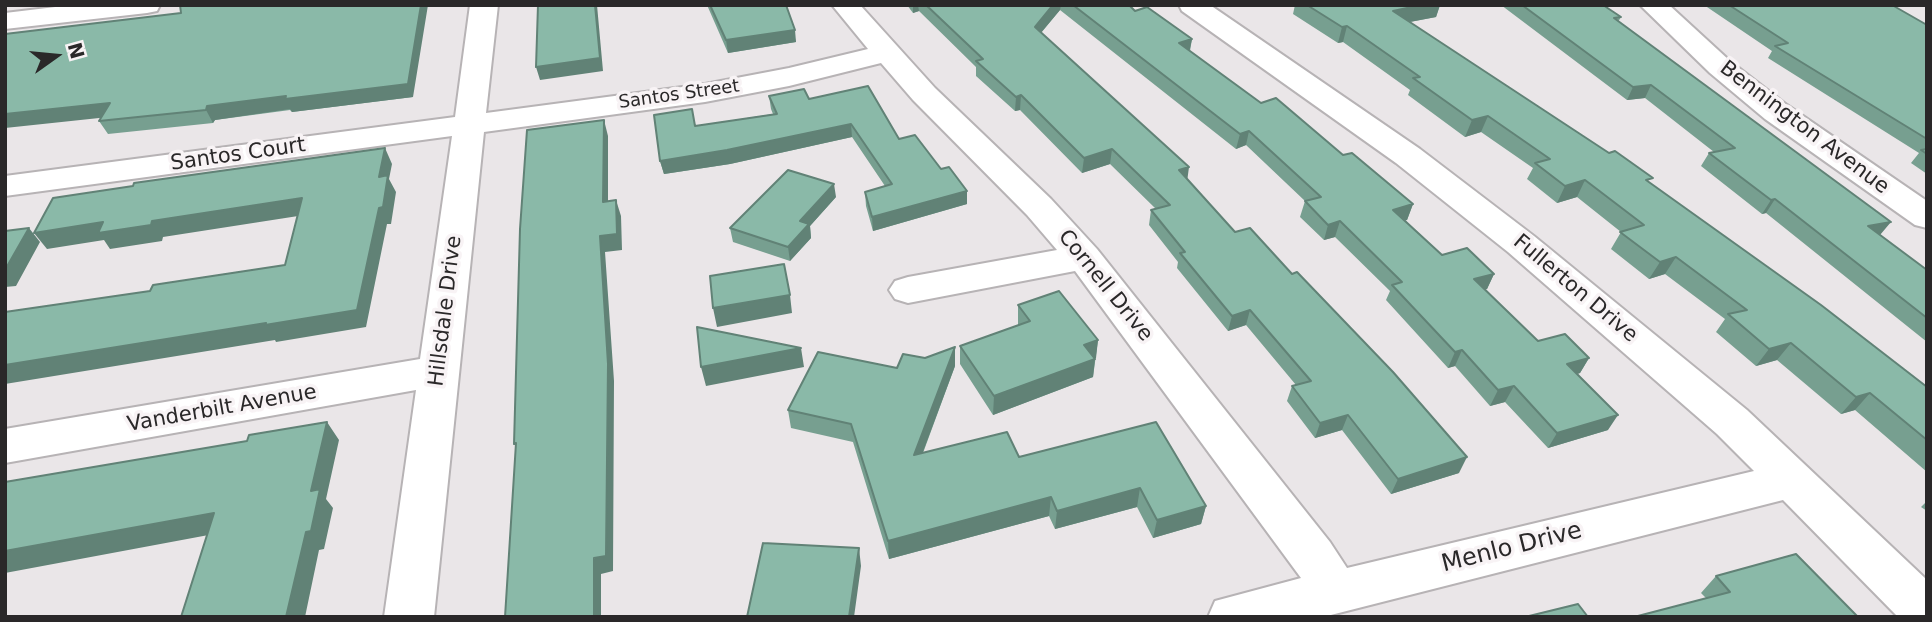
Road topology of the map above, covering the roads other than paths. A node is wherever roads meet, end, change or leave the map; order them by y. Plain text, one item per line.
1 (147, 5) edge
2 (484, 5) edge
3 (845, 5) edge
4 (1653, 5) edge
5 (1203, 7) edge
6 (5, 21) edge
7 (886, 53) junction
8 (470, 123) junction
9 (5, 186) edge
10 (1927, 218) edge
11 (1084, 257) junction
12 (908, 290) dead end
13 (438, 371) junction
14 (5, 446) edge
15 (1792, 480) junction
16 (1335, 592) junction
17 (1927, 612) edge
18 (410, 617) edge
19 (1233, 617) edge

1 - 6 street
2 - 8 street, Hillsdale Drive
3 - 7 street, Cornell Drive
4 - 10 street, Bennington Avenue
5 - 15 street, Fullerton Drive
7 - 8 street, Santos Street
7 - 11 street, Cornell Drive
8 - 9 street, Santos Court
8 - 13 street, Hillsdale Drive
11 - 12 street
11 - 16 street, Cornell Drive
13 - 14 street, Vanderbilt Avenue
13 - 18 street, Hillsdale Drive
15 - 16 street, Menlo Drive
15 - 17 street, Fullerton Drive
16 - 19 street, Menlo Drive

